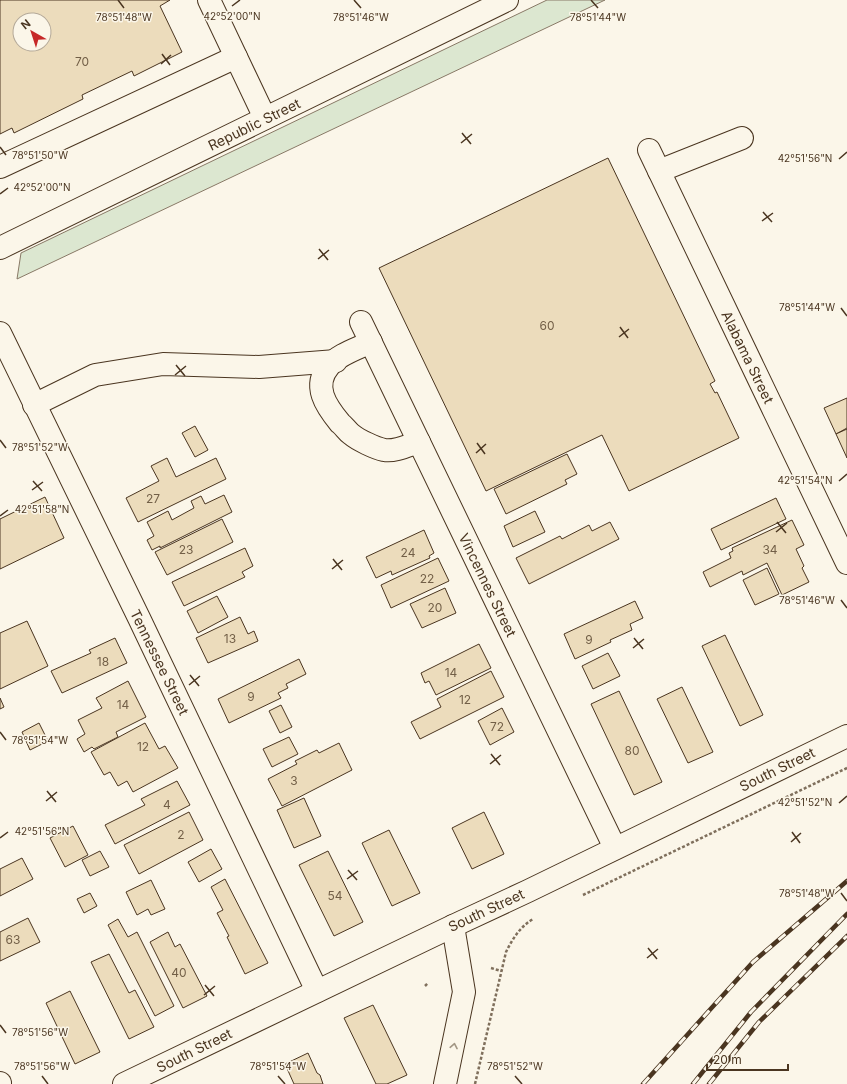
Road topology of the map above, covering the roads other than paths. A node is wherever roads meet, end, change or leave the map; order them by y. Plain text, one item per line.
1 (209, 0) edge
2 (507, 0) edge
3 (236, 57) junction
4 (265, 118) junction
5 (742, 138) dead end
6 (649, 150) dead end
7 (0, 168) edge
8 (659, 171) junction
9 (0, 248) edge
10 (362, 322) dead end
11 (0, 333) edge
12 (371, 342) junction
13 (336, 361) junction
14 (7, 366) edge
15 (34, 405) junction
16 (419, 442) junction
17 (847, 563) edge
18 (847, 736) edge
19 (615, 848) junction
20 (453, 926) junction
21 (318, 991) junction
22 (124, 1084) edge
23 (445, 1084) edge

1 - 3 street
2 - 4 street, Republic Street
3 - 4 street
3 - 7 street
4 - 9 street, Republic Street
5 - 8 street
6 - 8 street, Alabama Street
8 - 17 street, Alabama Street
10 - 12 street, Vincennes Street
11 - 14 street, Tennessee Street
12 - 13 street
12 - 16 street, Vincennes Street
13 - 15 street
13 - 16 street
14 - 15 street, Tennessee Street
15 - 21 street, Tennessee Street
16 - 19 street, Vincennes Street
18 - 19 street, South Street
19 - 20 street, South Street
20 - 21 street, South Street
23 -> 20 street
21 - 22 street, South Street

